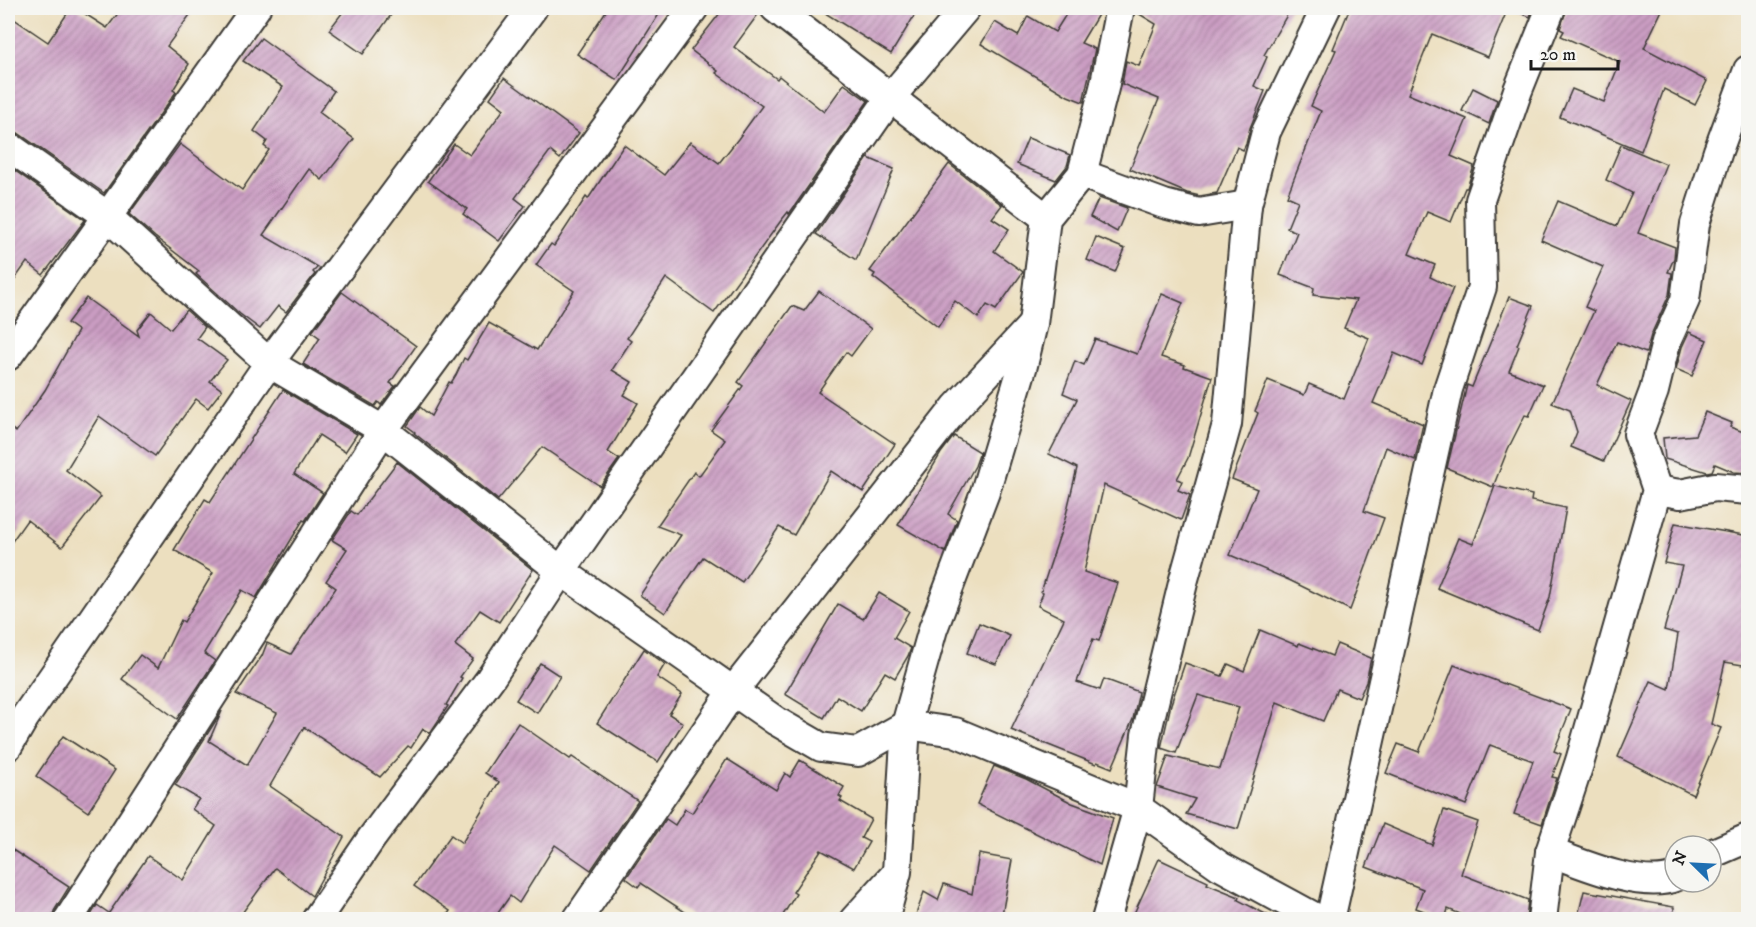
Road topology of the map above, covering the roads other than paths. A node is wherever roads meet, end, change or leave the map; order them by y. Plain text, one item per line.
1 (256, 8) edge
2 (533, 8) edge
3 (694, 8) edge
4 (775, 8) edge
5 (966, 8) edge
6 (1120, 8) edge
7 (1326, 8) edge
8 (1551, 8) edge
9 (1749, 70) edge
10 (890, 99) junction
11 (8, 146) edge
12 (1082, 174) junction
13 (1247, 205) junction
14 (106, 215) junction
15 (1046, 218) junction
16 (1033, 324) junction
17 (8, 356) edge
18 (269, 363) junction
19 (383, 430) junction
20 (1657, 490) junction
21 (1749, 490) edge
22 (561, 571) junction
23 (734, 690) junction
24 (906, 725) junction
25 (8, 746) edge
26 (1138, 808) junction
27 (1749, 838) edge
28 (1723, 849) edge
29 (1550, 852) junction
30 (897, 872) junction
31 (1663, 879) edge
32 (68, 920) edge
33 (316, 920) edge
34 (577, 920) edge
35 (854, 920) edge
36 (884, 920) edge
37 (1106, 920) edge
38 (1320, 920) edge
39 (1330, 920) edge
40 (1542, 920) edge

1 - 14 street
2 - 18 street
3 - 19 street
4 - 10 street
5 - 10 street
6 - 12 street
7 - 13 street
8 - 39 street
9 - 20 street
10 - 15 street
10 - 22 street
11 - 14 street
12 - 13 street
12 - 15 street
13 - 26 street
14 - 17 street
14 - 18 street
15 - 16 street
16 - 23 street
16 - 24 street
18 - 19 street
18 - 25 street
19 - 22 street
19 - 32 street
20 - 21 street
20 - 29 street
22 - 23 street
22 - 33 street
23 - 24 street
23 - 34 street
24 - 26 street
24 - 30 street
26 - 37 street
26 - 38 street
27 - 28 street
29 - 31 street
29 - 40 street
30 - 35 street
30 - 36 street

